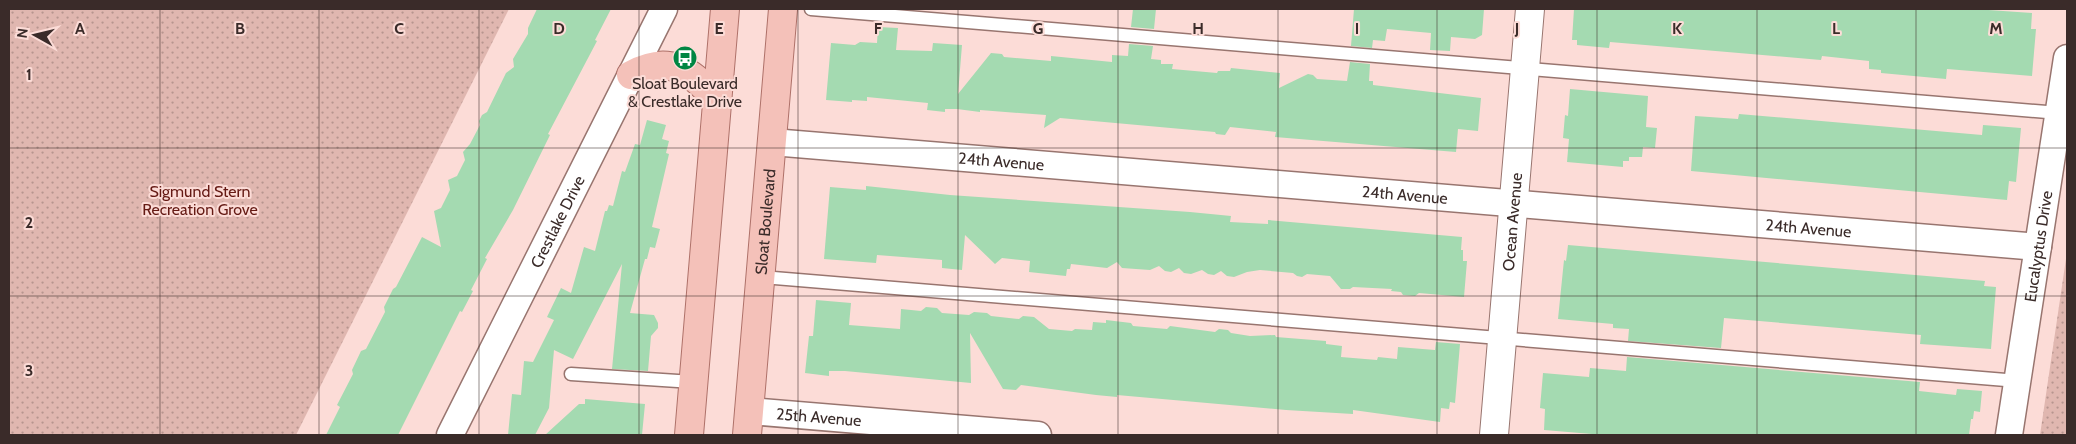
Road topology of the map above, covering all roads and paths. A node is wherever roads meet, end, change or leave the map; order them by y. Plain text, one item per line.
1 (664, 9) edge
2 (725, 9) edge
3 (783, 9) edge
4 (811, 9) edge
5 (1530, 9) edge
6 (2067, 58) edge
7 (1525, 68) junction
8 (631, 75) junction
9 (717, 100) junction
10 (2059, 113) junction
11 (772, 142) junction
12 (1514, 204) junction
13 (2038, 248) junction
14 (761, 276) junction
15 (1502, 338) junction
16 (571, 374) dead end
17 (2018, 381) junction
18 (693, 382) junction
19 (748, 423) edge
20 (450, 435) edge
21 (689, 435) edge
22 (1038, 435) edge
23 (1494, 435) edge
24 (2010, 435) edge

1 - 8 street, Crestlake Drive
2 - 9 main road
3 - 11 main road, Sloat Boulevard
4 - 7 lane
5 - 7 street, Ocean Avenue
6 - 10 street, Eucalyptus Drive
7 - 10 lane
7 - 12 street, Ocean Avenue
8 - 9 main road
8 - 20 street, Crestlake Drive
9 - 18 main road
10 - 13 street, Eucalyptus Drive
11 - 12 street, 24th Avenue
11 - 14 main road, Sloat Boulevard
12 - 13 street, 24th Avenue
12 - 15 street, Ocean Avenue
13 - 17 street, Eucalyptus Drive
14 - 15 lane
14 - 19 main road, Sloat Boulevard
15 - 17 lane
15 - 23 street, Ocean Avenue
16 - 18 lane
17 - 24 street, Eucalyptus Drive
18 - 21 main road
19 - 22 street, 25th Avenue

